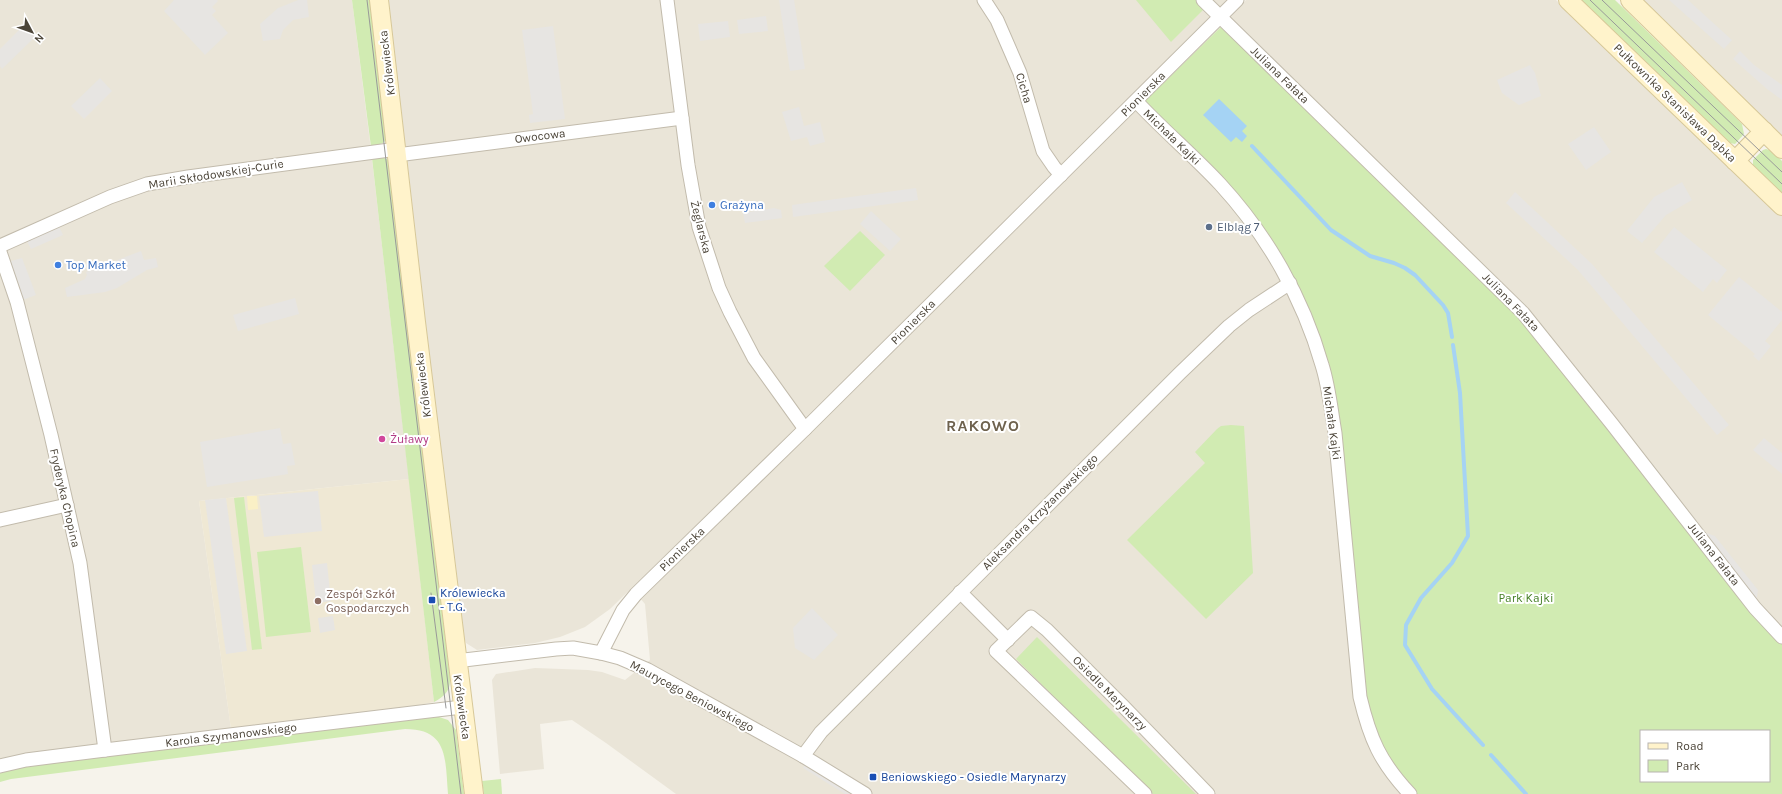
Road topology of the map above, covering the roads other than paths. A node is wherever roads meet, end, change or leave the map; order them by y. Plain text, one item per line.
1 (380, 0) edge
2 (667, 0) edge
3 (984, 0) edge
4 (1203, 0) edge
5 (1237, 0) edge
6 (1568, 0) edge
7 (1630, 0) edge
8 (1221, 17) junction
9 (1136, 101) junction
10 (682, 118) junction
11 (1764, 131) junction
12 (1782, 149) edge
13 (397, 152) junction
14 (1735, 161) junction
15 (1061, 175) junction
16 (1782, 206) edge
17 (0, 246) edge
18 (0, 252) edge
19 (1290, 283) junction
20 (805, 430) junction
21 (67, 505) junction
22 (0, 520) edge
23 (960, 592) junction
24 (1782, 637) edge
25 (1008, 640) junction
26 (601, 653) junction
27 (456, 661) junction
28 (462, 707) junction
29 (105, 750) junction
30 (803, 756) junction
31 (0, 766) edge
32 (474, 794) edge
33 (865, 794) edge
34 (1145, 794) edge
35 (1208, 794) edge
36 (1410, 794) edge

1 - 13 main road, Królewiecka
2 - 10 street, Żeglarska
3 - 15 street, Cicha
4 - 8 street, Juliana Fałata
5 - 8 street, Pionierska
6 - 14 main road, Pułkownika Stanisława Dąbka
7 - 11 main road
8 - 9 street, Pionierska
8 - 24 street, Juliana Fałata
9 - 15 street, Pionierska
9 - 19 street, Michała Kajki
10 - 13 street, Owocowa
10 - 20 street, Żeglarska
11 - 12 main road
11 - 14 main road
13 - 17 street, Marii Skłodowskiej-Curie
13 - 27 main road, Królewiecka
14 - 16 main road, Pułkownika Stanisława Dąbka
15 - 20 street, Pionierska
18 - 21 street, Fryderyka Chopina
19 - 23 street, Aleksandra Krzyżanowskiego
19 - 36 street, Michała Kajki
20 - 26 street, Pionierska
21 - 22 street
21 - 29 street, Fryderyka Chopina
23 - 25 street
23 - 30 street, Aleksandra Krzyżanowskiego
25 - 34 street, Osiedle Marynarzy
25 - 35 street, Osiedle Marynarzy
26 - 27 street, Maurycego Beniowskiego
26 - 30 street, Maurycego Beniowskiego
27 - 28 main road, Królewiecka
28 - 29 street, Karola Szymanowskiego
28 - 32 main road, Królewiecka
29 - 31 street, Karola Szymanowskiego
30 - 33 street, Maurycego Beniowskiego

